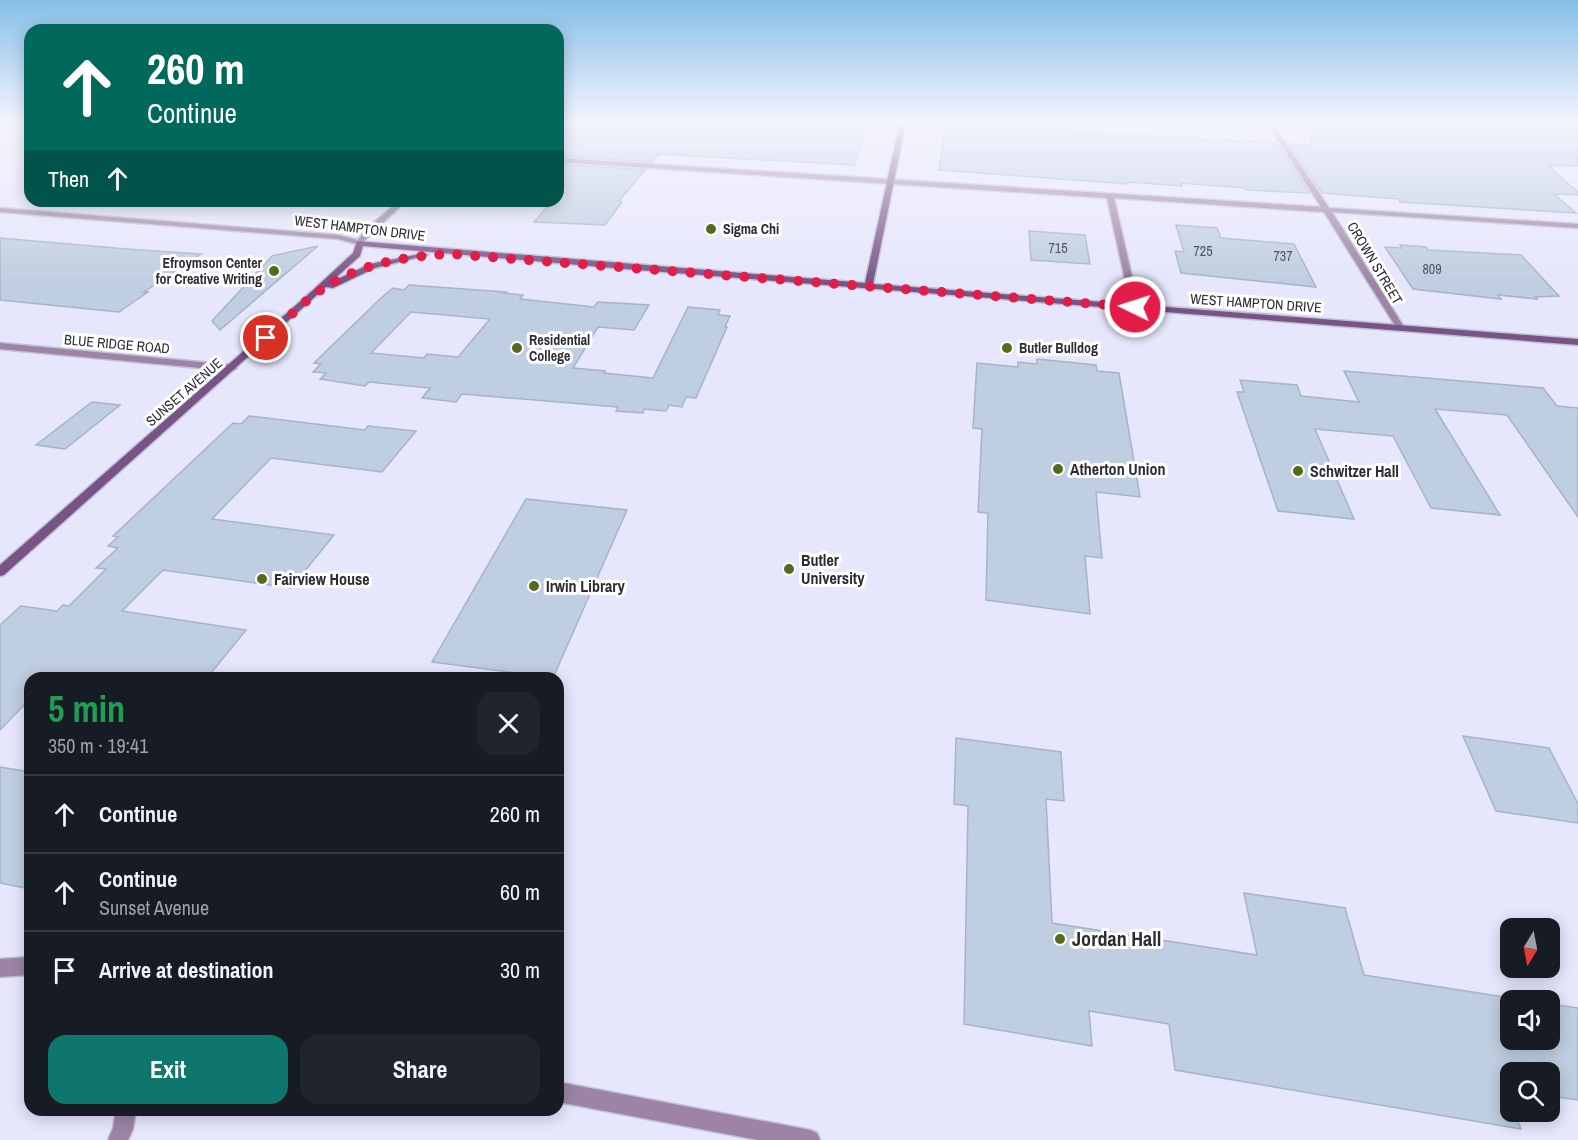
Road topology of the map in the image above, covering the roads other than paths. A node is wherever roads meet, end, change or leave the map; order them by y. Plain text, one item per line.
1 (798, 175) edge
2 (891, 175) edge
3 (1304, 175) edge
4 (890, 181) junction
5 (1110, 196) junction
6 (396, 207) edge
7 (0, 210) edge
8 (1327, 210) junction
9 (1578, 226) edge
10 (360, 243) junction
11 (463, 254) junction
12 (869, 286) junction
13 (315, 293) junction
14 (1135, 307) junction
15 (1400, 327) junction
16 (1578, 342) edge
17 (0, 346) edge
18 (232, 368) junction
19 (0, 572) edge
20 (24, 966) edge
21 (0, 968) edge
22 (564, 1093) edge
23 (125, 1116) edge
24 (118, 1140) edge
25 (810, 1140) edge

1 - 4 street
2 - 4 street
3 - 8 street, CROWN STREET
4 - 5 street
4 - 12 street
5 - 8 street
5 - 14 street
6 - 10 street, SUNSET AVENUE
7 - 10 street, WEST HAMPTON DRIVE
8 - 9 street
8 - 15 street, CROWN STREET
10 - 11 street, WEST HAMPTON DRIVE
10 - 13 street, SUNSET AVENUE
11 - 12 street, WEST HAMPTON DRIVE
11 - 13 street
12 - 14 street, WEST HAMPTON DRIVE
13 - 18 street, SUNSET AVENUE
14 - 15 street, WEST HAMPTON DRIVE
15 - 16 street, WEST HAMPTON DRIVE
17 - 18 street, BLUE RIDGE ROAD
18 - 19 street, SUNSET AVENUE
20 - 21 street
22 - 25 street
23 - 24 street

